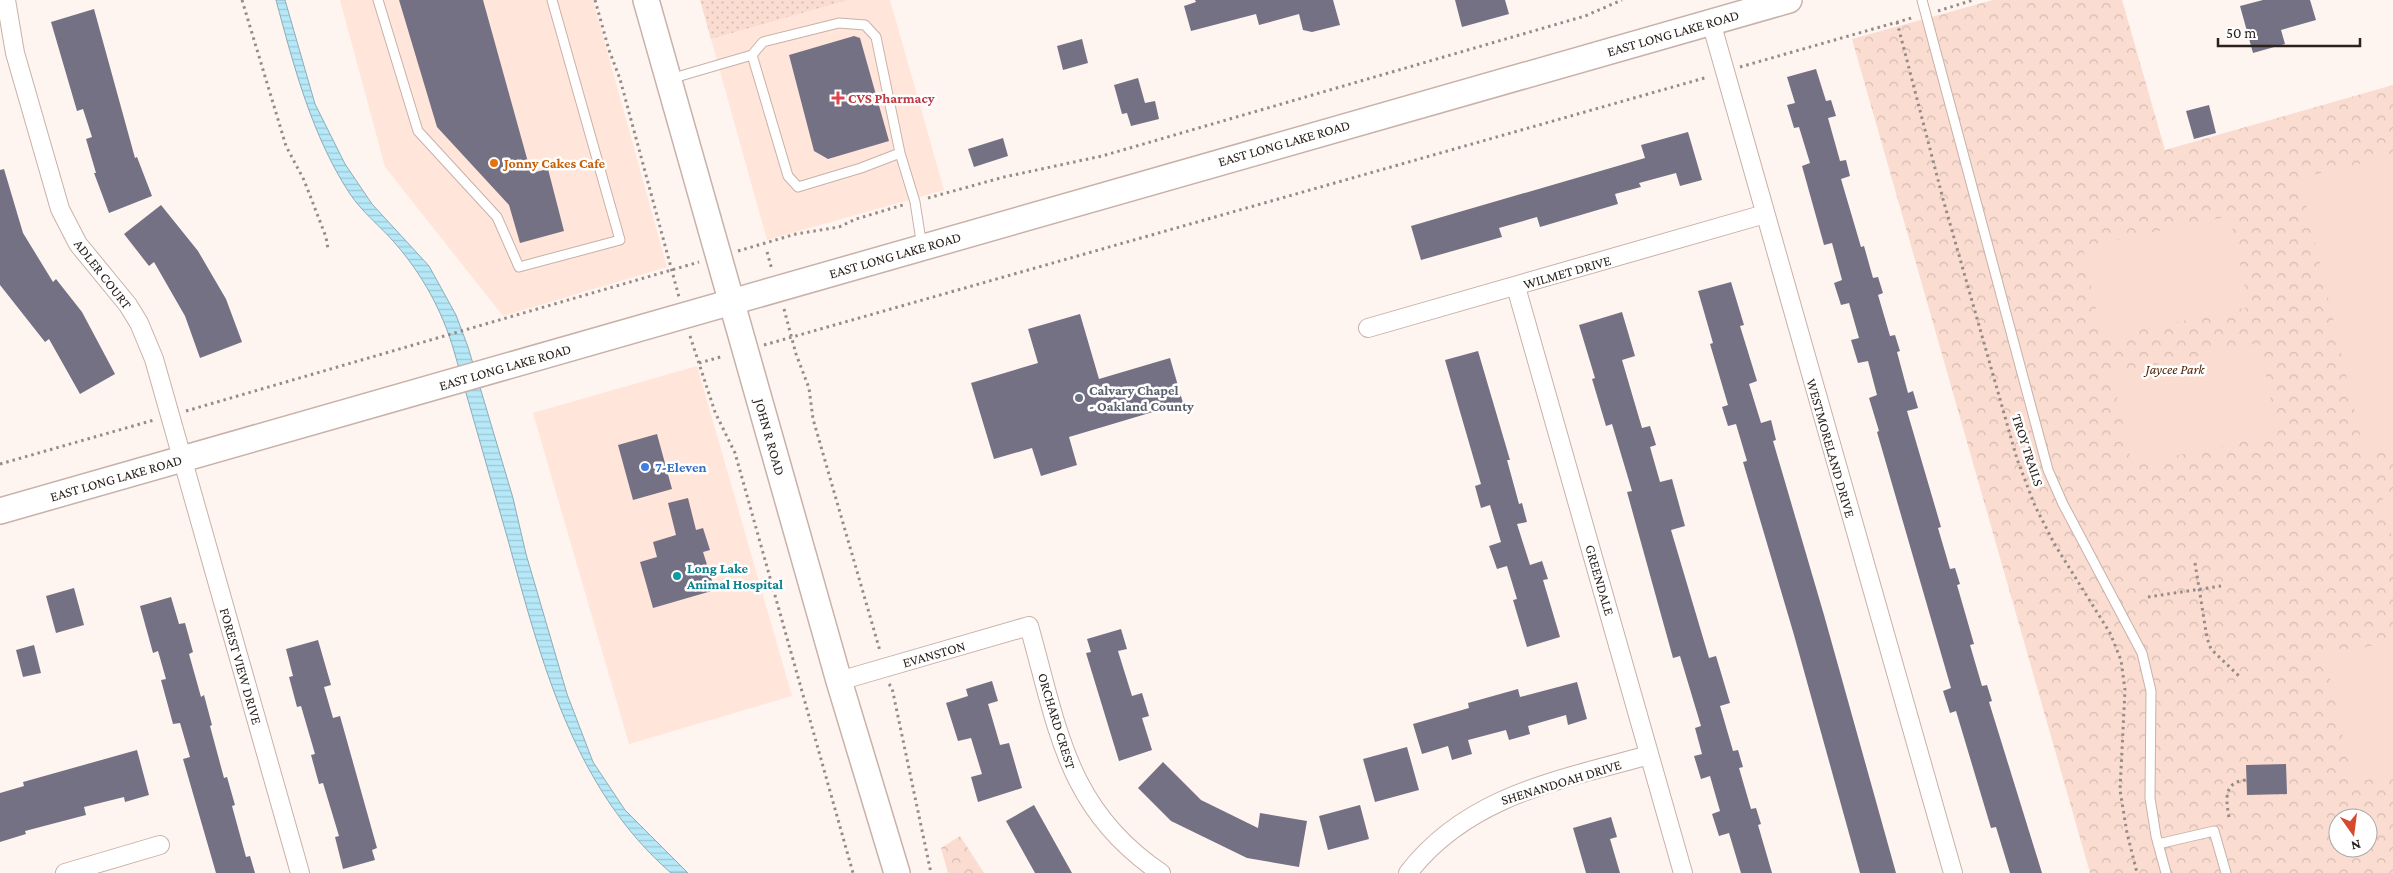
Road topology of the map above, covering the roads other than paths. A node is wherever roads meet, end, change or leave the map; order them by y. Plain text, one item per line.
1 (6, 0) edge
2 (378, 0) edge
3 (552, 0) edge
4 (646, 0) edge
5 (1789, 0) edge
6 (1922, 0) edge
7 (1711, 22) junction
8 (752, 55) junction
9 (669, 79) junction
10 (900, 153) junction
11 (1765, 214) junction
12 (922, 247) junction
13 (1516, 287) junction
14 (731, 303) junction
15 (1368, 328) dead end
16 (182, 459) junction
17 (0, 510) edge
18 (1029, 626) joint
19 (839, 681) junction
20 (1650, 755) junction
21 (160, 844) dead end
22 (2158, 844) junction
23 (65, 873) edge
24 (300, 873) edge
25 (897, 873) edge
26 (1161, 873) edge
27 (1408, 873) edge
28 (1683, 873) edge
29 (1953, 873) edge
30 (2166, 873) edge
31 (2226, 873) edge

1 - 16 street, ADLER COURT
2 - 3 lane
4 - 9 main road, JOHN R ROAD
5 - 7 main road, EAST LONG LAKE ROAD
6 - 22 lane
7 - 11 street, WESTMORELAND DRIVE
7 - 12 main road, EAST LONG LAKE ROAD
8 - 9 lane
8 - 10 lane
8 - 10 lane
9 - 14 main road, JOHN R ROAD
10 - 12 lane
11 - 13 street, WILMET DRIVE
11 - 29 street, WESTMORELAND DRIVE
12 - 14 main road, EAST LONG LAKE ROAD
13 - 15 street, WILMET DRIVE
13 - 20 street, GREENDALE
14 - 16 main road, EAST LONG LAKE ROAD
14 - 19 main road, JOHN R ROAD
16 - 17 main road, EAST LONG LAKE ROAD
16 - 24 street, FOREST VIEW DRIVE
18 - 19 street, EVANSTON
18 - 26 street, ORCHARD CREST
19 - 25 main road, JOHN R ROAD
20 - 27 street, SHENANDOAH DRIVE
20 - 28 street, GREENDALE
21 - 23 street
22 - 30 lane
22 - 31 lane

